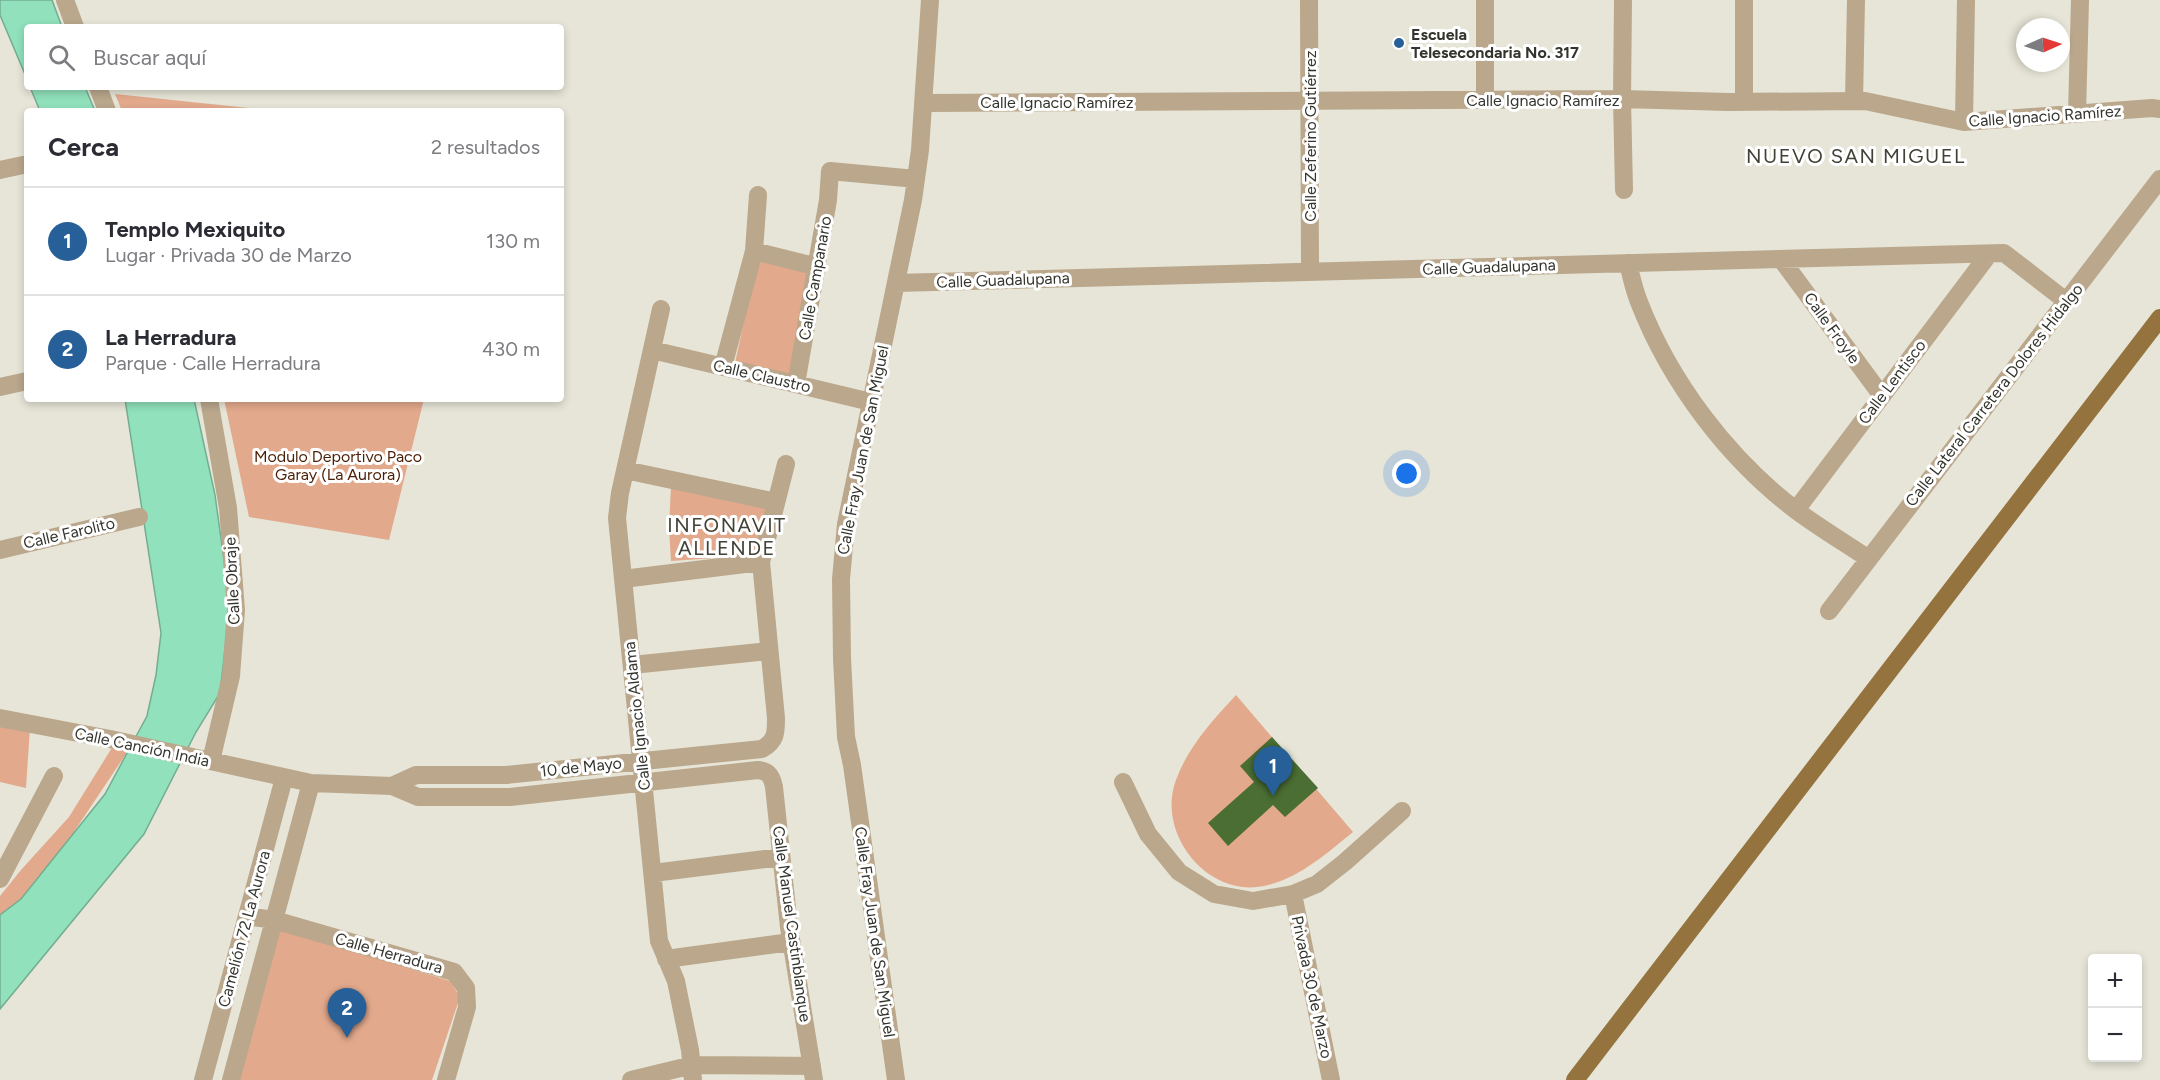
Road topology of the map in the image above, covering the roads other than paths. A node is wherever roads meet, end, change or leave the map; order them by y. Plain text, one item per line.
1 (65, 0) edge
2 (930, 0) edge
3 (1309, 0) edge
4 (1485, 0) edge
5 (1623, 0) edge
6 (1744, 0) edge
7 (1857, 0) edge
8 (1966, 0) edge
9 (2080, 0) edge
10 (74, 24) edge
11 (99, 90) edge
12 (1622, 99) junction
13 (1485, 100) junction
14 (1310, 101) junction
15 (1854, 101) junction
16 (1744, 102) junction
17 (924, 103) junction
18 (106, 108) edge
19 (2160, 109) edge
20 (2077, 114) junction
21 (1964, 122) junction
22 (23, 165) dead end
23 (0, 170) edge
24 (916, 179) junction
25 (2160, 179) edge
26 (1624, 190) dead end
27 (758, 195) dead end
28 (754, 251) junction
29 (1989, 254) junction
30 (1781, 259) junction
31 (1628, 263) junction
32 (818, 267) junction
33 (1310, 272) junction
34 (896, 283) junction
35 (2066, 301) junction
36 (661, 309) dead end
37 (2160, 318) edge
38 (652, 350) junction
39 (723, 367) junction
40 (24, 382) edge
41 (796, 384) junction
42 (0, 387) edge
43 (1882, 396) junction
44 (210, 402) edge
45 (871, 402) junction
46 (786, 464) dead end
47 (626, 470) junction
48 (776, 502) junction
49 (1796, 510) junction
50 (139, 517) dead end
51 (0, 550) edge
52 (1869, 559) junction
53 (761, 562) junction
54 (623, 579) junction
55 (1829, 611) dead end
56 (770, 651) junction
57 (632, 665) junction
58 (0, 718) edge
59 (211, 761) junction
60 (642, 761) junction
61 (766, 771) joint
62 (489, 775) junction
63 (54, 776) dead end
64 (284, 778) junction
65 (1122, 782) dead end
66 (311, 783) junction
67 (644, 783) junction
68 (392, 786) junction
69 (489, 796) junction
70 (1402, 811) dead end
71 (782, 856) junction
72 (653, 873) junction
73 (0, 879) edge
74 (1293, 894) junction
75 (247, 916) junction
76 (274, 920) junction
77 (791, 942) junction
78 (666, 959) junction
79 (693, 1072) edge
80 (813, 1073) edge
81 (203, 1080) edge
82 (231, 1080) edge
83 (446, 1080) edge
84 (631, 1080) edge
85 (896, 1080) edge
86 (1331, 1080) edge
87 (1575, 1080) edge

1 - 10 street
2 - 17 street, Calle Fray Juan de San Miguel
3 - 14 street, Calle Zeferino Gutiérrez
4 - 13 street
5 - 12 street
6 - 16 street
7 - 15 street
8 - 21 street
9 - 20 street
11 - 18 street
12 - 13 street, Calle Ignacio Ramírez
12 - 16 street, Calle Ignacio Ramírez
12 - 26 street
13 - 14 street, Calle Ignacio Ramírez
14 - 17 street, Calle Ignacio Ramírez
14 - 33 street, Calle Zeferino Gutiérrez
15 - 16 street, Calle Ignacio Ramírez
15 - 21 street, Calle Ignacio Ramírez
17 - 24 street, Calle Fray Juan de San Miguel
19 - 20 street, Calle Ignacio Ramírez
20 - 21 street, Calle Ignacio Ramírez
22 - 23 street
24 - 32 street, Calle Campanario
24 - 34 street, Calle Fray Juan de San Miguel
25 - 35 street, Calle Lateral Carretera Dolores Hidalgo
27 - 28 street
28 - 32 street
28 - 39 street
29 - 30 street, Calle Guadalupana
29 - 35 street, Calle Guadalupana
29 - 43 street, Calle Lentisco
30 - 31 street, Calle Guadalupana
30 - 43 street, Calle Froyle
31 - 33 street, Calle Guadalupana
31 - 49 street
32 - 41 street, Calle Campanario
33 - 34 street, Calle Guadalupana
34 - 45 street, Calle Fray Juan de San Miguel
35 - 52 street, Calle Lateral Carretera Dolores Hidalgo
36 - 38 street, Calle Ignacio Aldama
37 - 87 main road
38 - 39 street, Calle Claustro
38 - 47 street, Calle Ignacio Aldama
39 - 41 street, Calle Claustro
40 - 42 street
41 - 45 street, Calle Claustro
43 - 49 street, Calle Lentisco
44 - 59 street, Calle Obraje
45 - 85 street, Calle Fray Juan de San Miguel
46 - 48 street
47 - 48 street
47 - 54 street, Calle Ignacio Aldama
48 - 53 street
49 - 52 street
50 - 51 street, Calle Farolito
52 - 55 street, Calle Lateral Carretera Dolores Hidalgo
53 - 54 street
53 - 56 street
54 - 57 street, Calle Ignacio Aldama
56 - 57 street
56 - 60 street, 10 de Mayo
57 - 60 street, Calle Ignacio Aldama
58 - 59 street, Calle Canción India
59 - 64 street, Calle Canción India
60 - 62 street, 10 de Mayo
60 - 67 street, Calle Ignacio Aldama
61 - 67 street, 10 de Mayo
61 - 71 street, Calle Manuel Castinblanque
62 - 68 street, 10 de Mayo
62 - 69 street
63 - 73 street
64 - 66 street, 10 de Mayo
64 - 75 street, Camelión 72 La Aurora
65 - 74 street, Privada 30 de Marzo
66 - 68 street, 10 de Mayo
66 - 76 street, Camelión 72 La Aurora
67 - 69 street, 10 de Mayo
67 - 72 street, Calle Ignacio Aldama
68 - 69 street, 10 de Mayo
70 - 74 street, Privada 30 de Marzo
71 - 72 street
71 - 77 street, Calle Manuel Castinblanque
72 - 78 street, Calle Ignacio Aldama
74 - 86 street, Privada 30 de Marzo
75 - 76 street, Calle Herradura
75 - 81 street, Camelión 72 La Aurora
76 - 82 street, Camelión 72 La Aurora
76 - 83 street, Calle Herradura
77 - 78 street
77 - 80 street, Calle Manuel Castinblanque
78 - 79 street, Calle Ignacio Aldama
79 - 80 street
79 - 84 street

